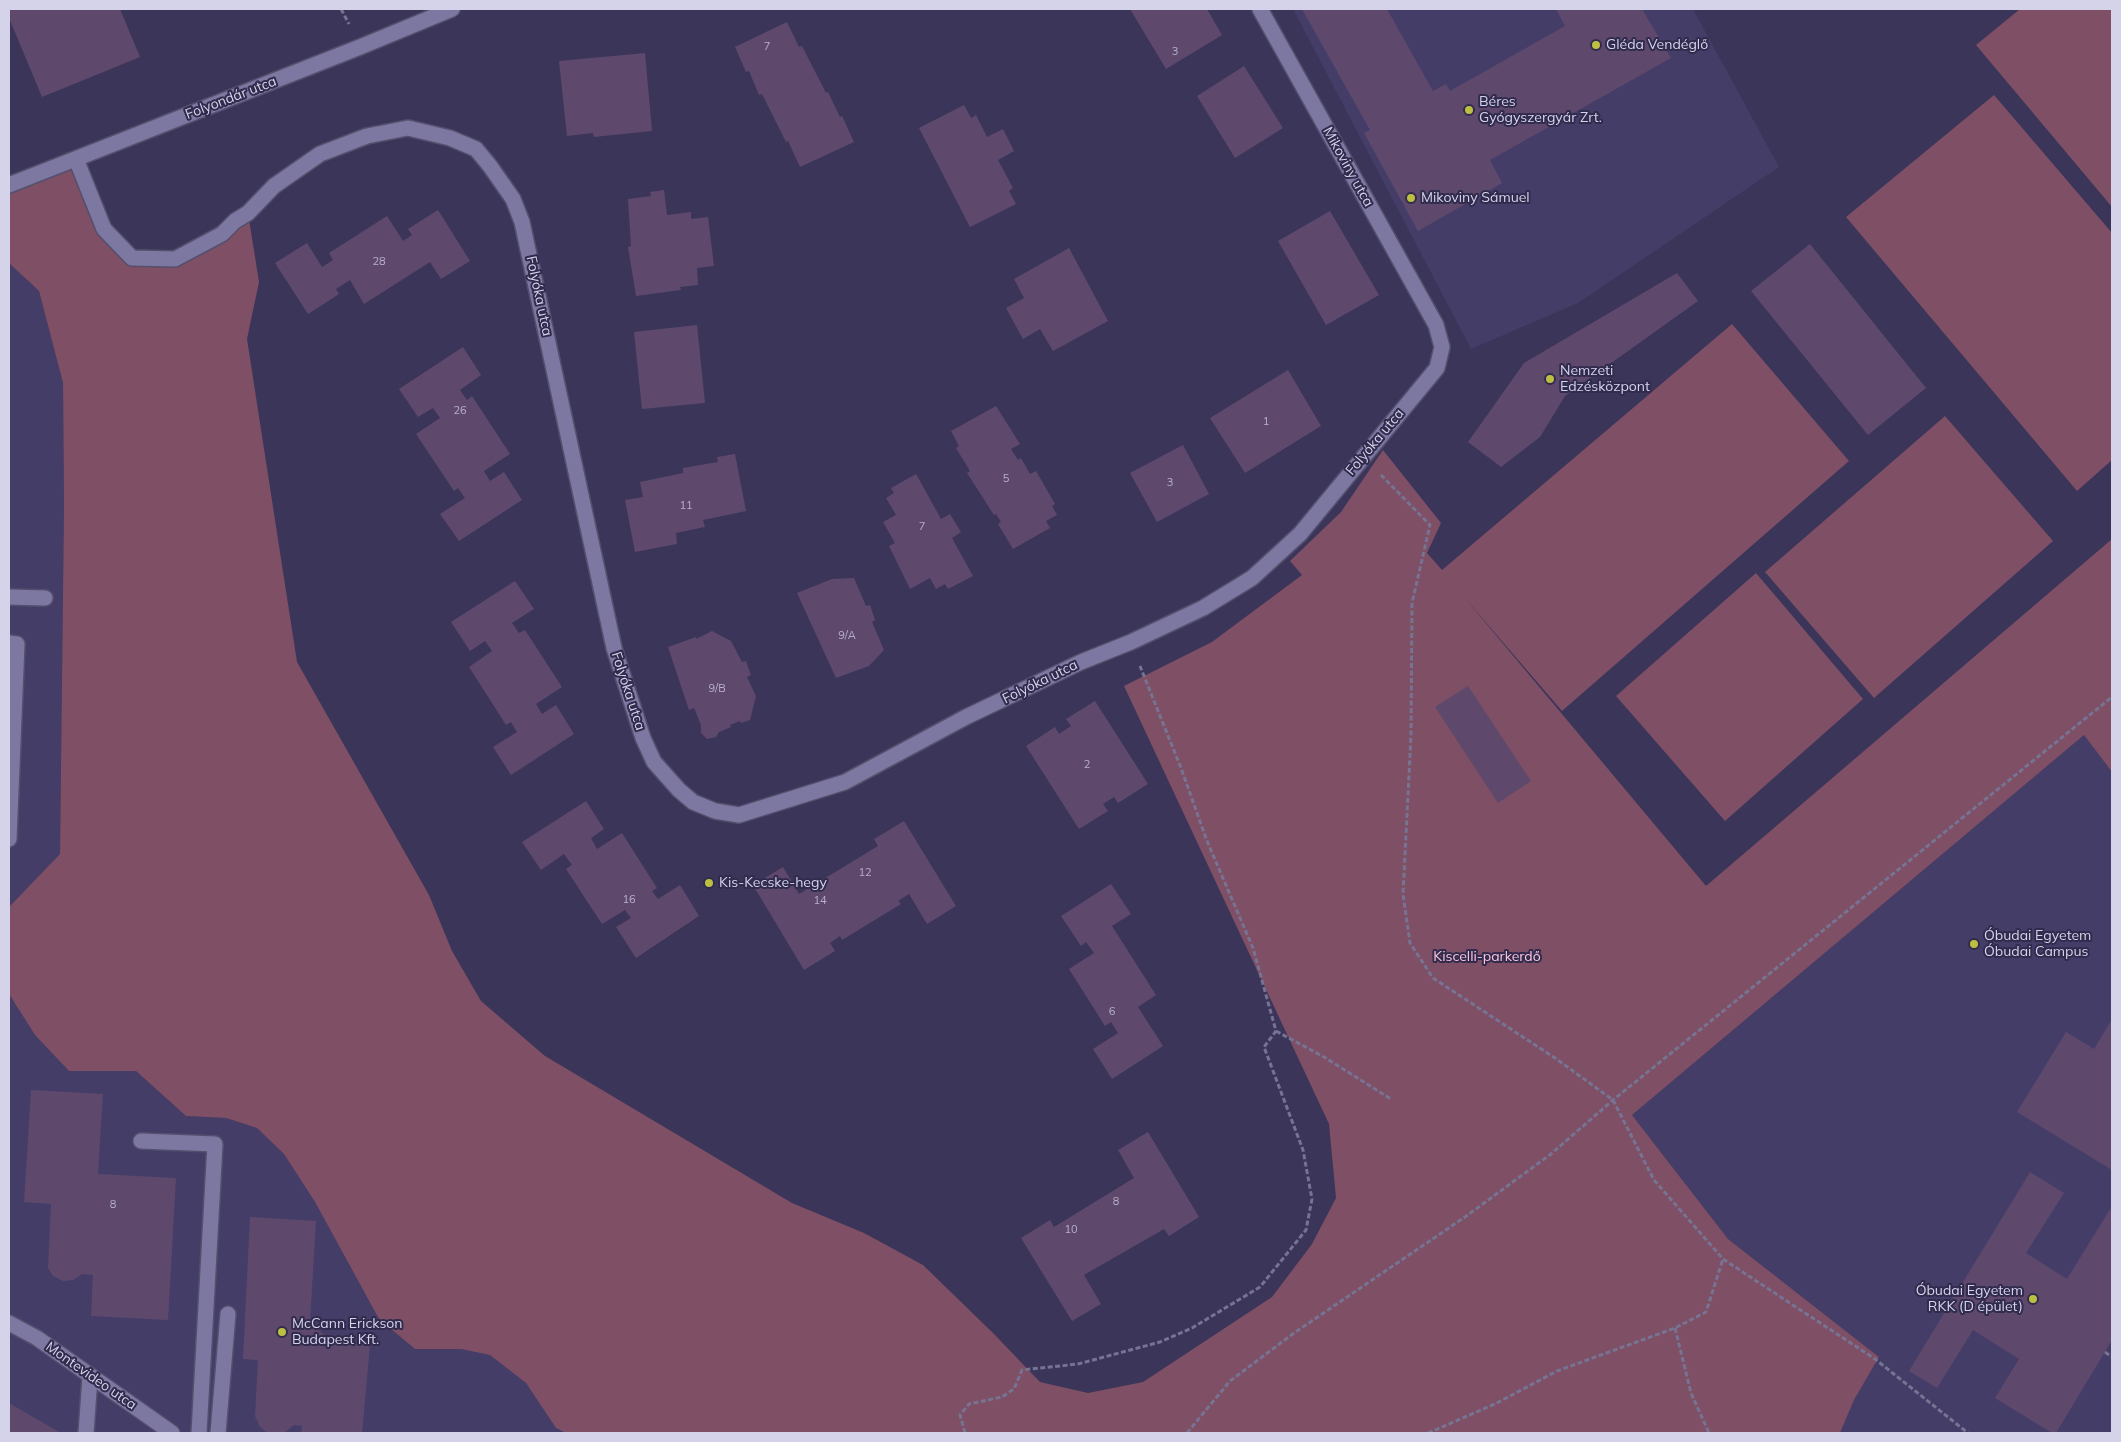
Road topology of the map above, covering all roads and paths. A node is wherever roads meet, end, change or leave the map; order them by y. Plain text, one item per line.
1 (452, 9) edge
2 (1260, 9) edge
3 (76, 159) junction
4 (9, 185) edge
5 (1436, 325) joint
6 (1363, 456) junction
7 (9, 597) edge
8 (45, 598) dead end
9 (1131, 642) junction
10 (9, 643) edge
11 (2112, 698) edge
12 (9, 840) edge
13 (1276, 1031) junction
14 (1391, 1099) dead end
15 (1613, 1100) junction
16 (141, 1141) dead end
17 (1723, 1259) junction
18 (228, 1314) dead end
19 (9, 1323) edge
20 (1675, 1328) junction
21 (2105, 1352) dead end
22 (2112, 1357) edge
23 (90, 1376) junction
24 (86, 1433) edge
25 (172, 1433) edge
26 (199, 1433) edge
27 (218, 1433) edge
28 (965, 1433) edge
29 (1188, 1433) edge
30 (1428, 1433) edge
31 (1710, 1433) edge
32 (1968, 1433) edge

1 - 3 street, Folyondár utca
2 - 5 street, Mikoviny utca
3 - 4 street, Folyondár utca
3 - 9 street, Folyóka utca
5 - 6 street, Folyóka utca
6 - 9 street, Folyóka utca
6 - 15 path
7 - 8 street
9 - 13 path
10 - 12 street
11 - 15 path
13 - 14 path
13 - 28 path
15 - 17 path
15 - 29 path
16 - 26 street
17 - 20 path
17 - 32 path
18 - 27 street
19 - 23 street, Montevideo utca
20 - 30 path
20 - 31 path
21 - 22 path
23 - 24 street
23 - 25 street, Montevideo utca

